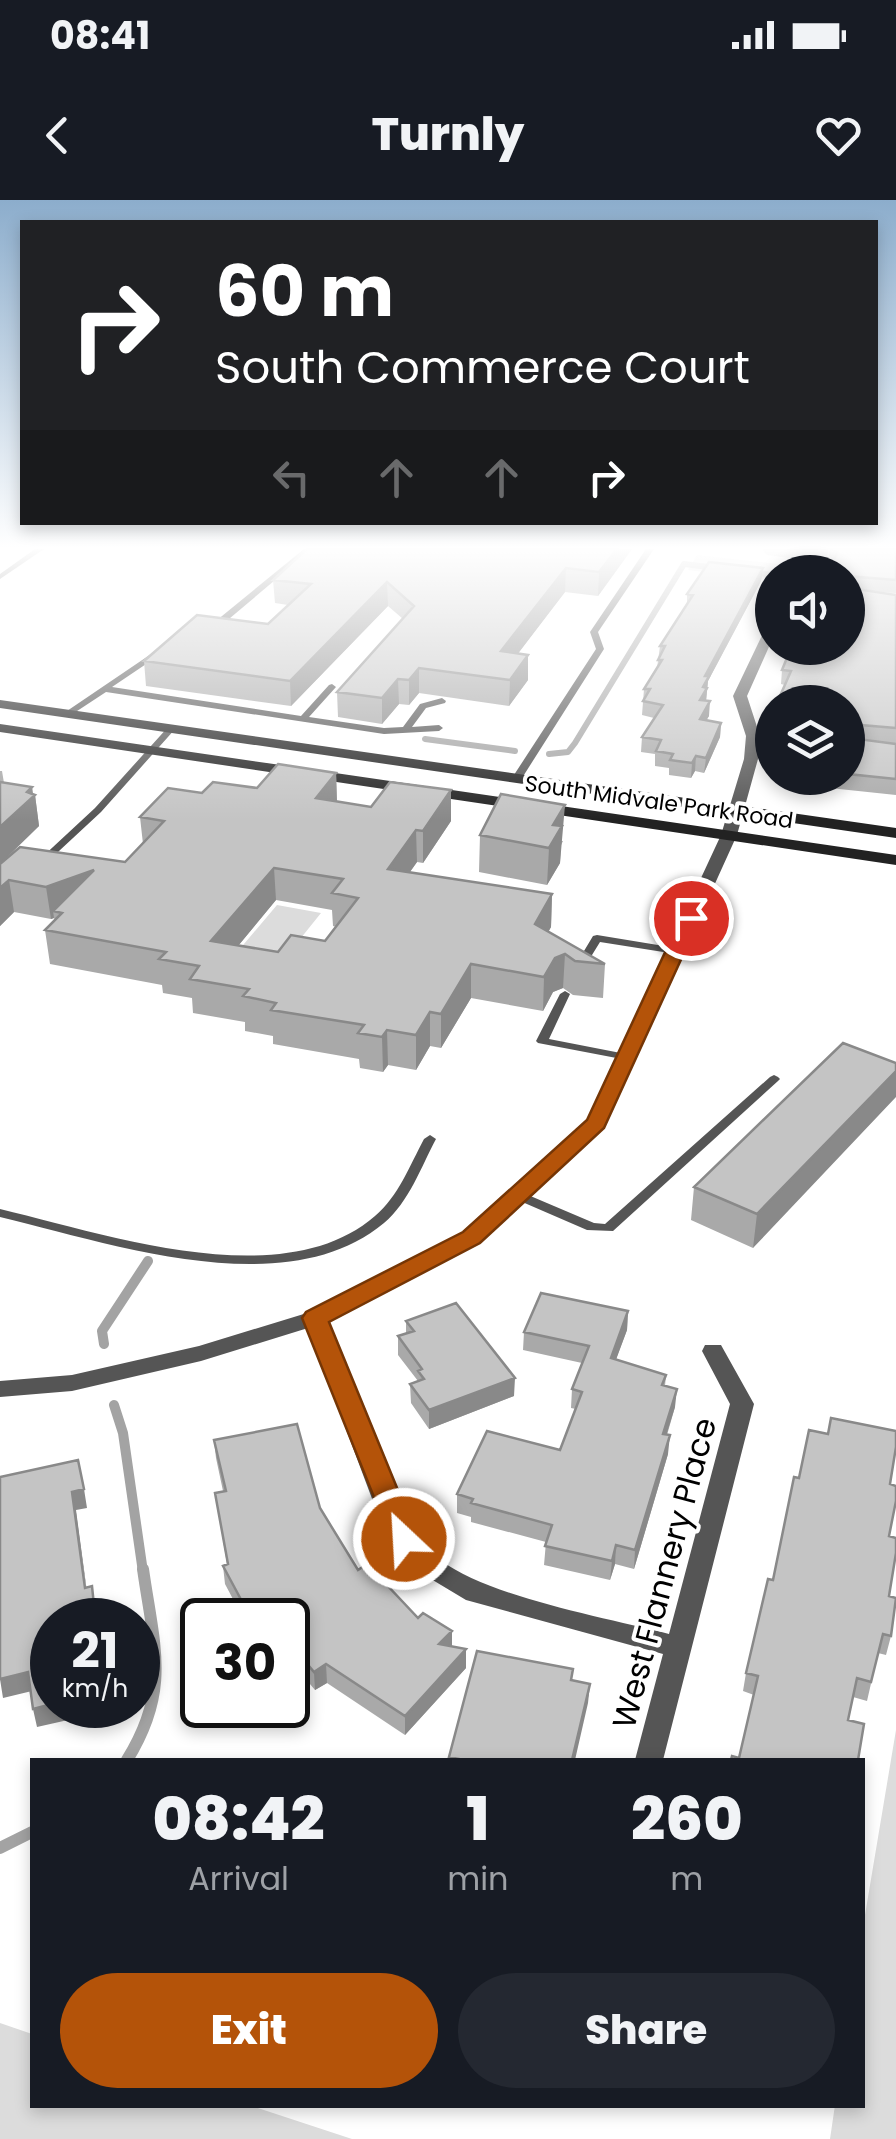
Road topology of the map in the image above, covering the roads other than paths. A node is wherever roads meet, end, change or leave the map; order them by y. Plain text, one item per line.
1 (597, 639) edge
2 (171, 643) edge
3 (755, 664) edge
4 (332, 686) dead end
5 (106, 689) junction
6 (442, 701) dead end
7 (0, 704) edge
8 (68, 713) junction
9 (303, 718) junction
10 (0, 728) edge
11 (172, 728) junction
12 (439, 728) dead end
13 (404, 730) junction
14 (753, 737) joint
15 (150, 750) junction
16 (517, 778) junction
17 (732, 822) junction
18 (896, 832) edge
19 (896, 860) edge
20 (36, 868) edge
21 (676, 951) junction
22 (575, 975) edge
23 (565, 994) dead end
24 (627, 1057) junction
25 (774, 1079) dead end
26 (430, 1139) dead end
27 (518, 1196) junction
28 (0, 1212) edge
29 (315, 1318) junction
30 (713, 1351) dead end
31 (0, 1389) edge
32 (677, 1647) junction
33 (649, 1758) edge

1 - 16 lane
2 - 5 lane
3 - 14 street
4 - 9 lane
5 - 8 lane
5 - 9 lane
6 - 13 lane
7 - 8 main road, South Midvale Park Road
8 - 11 main road, South Midvale Park Road
9 - 13 lane
10 - 15 main road, South Midvale Park Road
11 - 15 lane
11 - 16 main road, South Midvale Park Road
12 - 13 lane
14 - 17 street
15 - 17 main road, South Midvale Park Road
15 - 20 lane
16 - 17 main road, South Midvale Park Road
17 - 18 main road, South Midvale Park Road
17 - 19 main road, South Midvale Park Road
17 - 21 street
21 - 22 lane
21 - 24 street
23 - 24 lane
24 - 27 street
25 - 27 lane
26 - 28 lane
27 - 29 street
29 - 31 street
29 - 32 street
30 - 32 street, West Flannery Place
32 - 33 street, West Flannery Place

